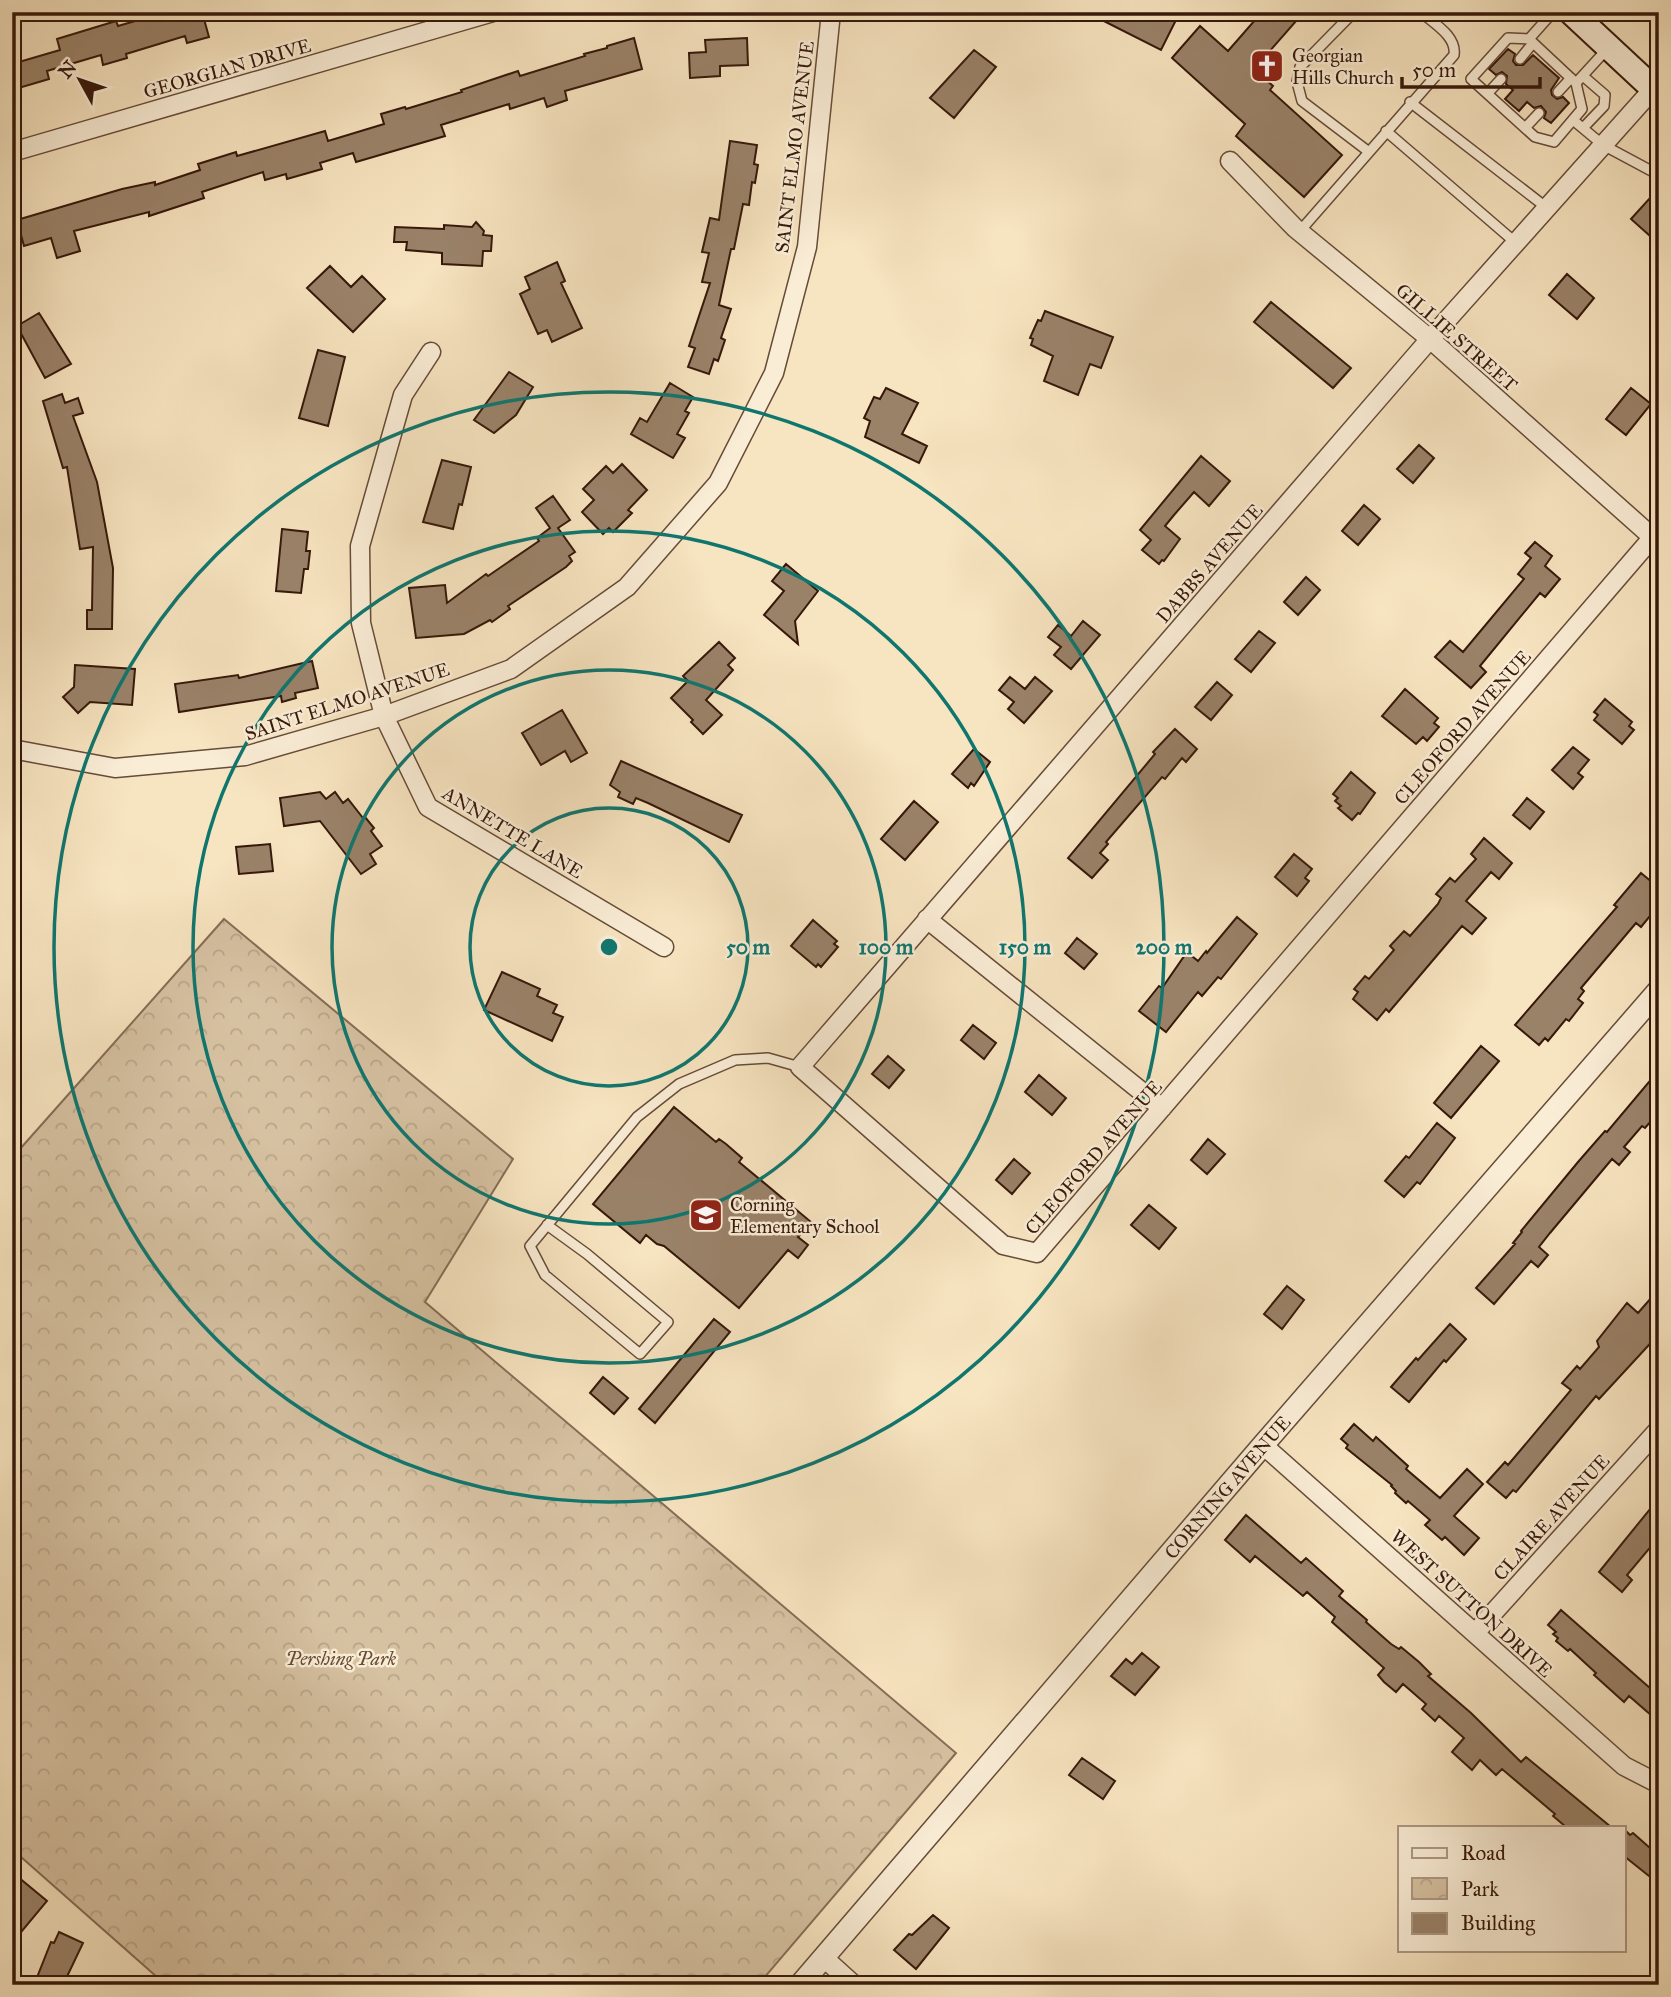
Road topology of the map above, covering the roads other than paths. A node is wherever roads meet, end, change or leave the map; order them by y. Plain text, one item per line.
1 (493, 12) edge
2 (831, 12) edge
3 (1354, 12) edge
4 (1420, 12) edge
5 (1553, 12) edge
6 (1571, 12) edge
7 (1531, 41) junction
8 (1609, 47) junction
9 (1520, 59) dead end
10 (1501, 79) dead end
11 (1577, 79) junction
12 (1657, 89) edge
13 (1558, 92) dead end
14 (1488, 93) junction
15 (1410, 102) junction
16 (1539, 113) dead end
17 (1573, 120) junction
18 (1525, 128) junction
19 (1583, 128) junction
20 (1386, 131) junction
21 (1602, 145) junction
22 (12, 152) edge
23 (1369, 152) junction
24 (1230, 161) dead end
25 (1659, 175) edge
26 (1547, 208) junction
27 (1300, 231) junction
28 (1516, 243) junction
29 (1430, 339) junction
30 (431, 352) dead end
31 (1656, 541) edge
32 (384, 716) junction
33 (12, 749) edge
34 (927, 919) junction
35 (664, 947) dead end
36 (1659, 990) edge
37 (800, 1068) junction
38 (1163, 1108) junction
39 (547, 1225) junction
40 (1659, 1429) edge
41 (1264, 1445) junction
42 (1475, 1633) junction
43 (1659, 1784) edge
44 (824, 1958) junction
45 (800, 1985) edge
46 (853, 1985) edge

1 - 22 street, GEORGIAN DRIVE
2 - 32 street, SAINT ELMO AVENUE
3 - 23 lane
4 - 15 lane
5 - 7 lane
6 - 8 main road
7 - 9 lane
7 - 11 lane
7 - 14 lane
8 - 11 lane
8 - 12 main road
10 - 14 lane
11 - 13 lane
11 - 17 lane
11 - 19 lane
12 - 21 street, DABBS AVENUE
14 - 18 lane
15 - 20 lane
15 - 26 lane
16 - 18 lane
17 - 18 lane
17 - 19 lane
19 - 21 lane
20 - 23 lane
20 - 28 lane
21 - 25 lane
21 - 26 street, DABBS AVENUE
23 - 27 lane
24 - 27 street, GILLIE STREET
26 - 28 street, DABBS AVENUE
27 - 29 street, GILLIE STREET
28 - 29 street, DABBS AVENUE
29 - 31 street, GILLIE STREET
29 - 34 street, DABBS AVENUE
30 - 32 street, ANNETTE LANE
31 - 38 street, CLEOFORD AVENUE
32 - 33 street, SAINT ELMO AVENUE
32 - 35 street, ANNETTE LANE
34 - 37 street, DABBS AVENUE
34 - 38 street
36 - 41 street, CORNING AVENUE
37 - 38 street, CLEOFORD AVENUE
37 - 39 lane, CLEOFORD AVENUE
39 - 39 lane, CLEOFORD AVENUE
40 - 42 street, CLAIRE AVENUE
41 - 42 street, WEST SUTTON DRIVE
41 - 44 street, CORNING AVENUE
42 - 43 street, WEST SUTTON DRIVE
44 - 45 street, CORNING AVENUE
44 - 46 street

